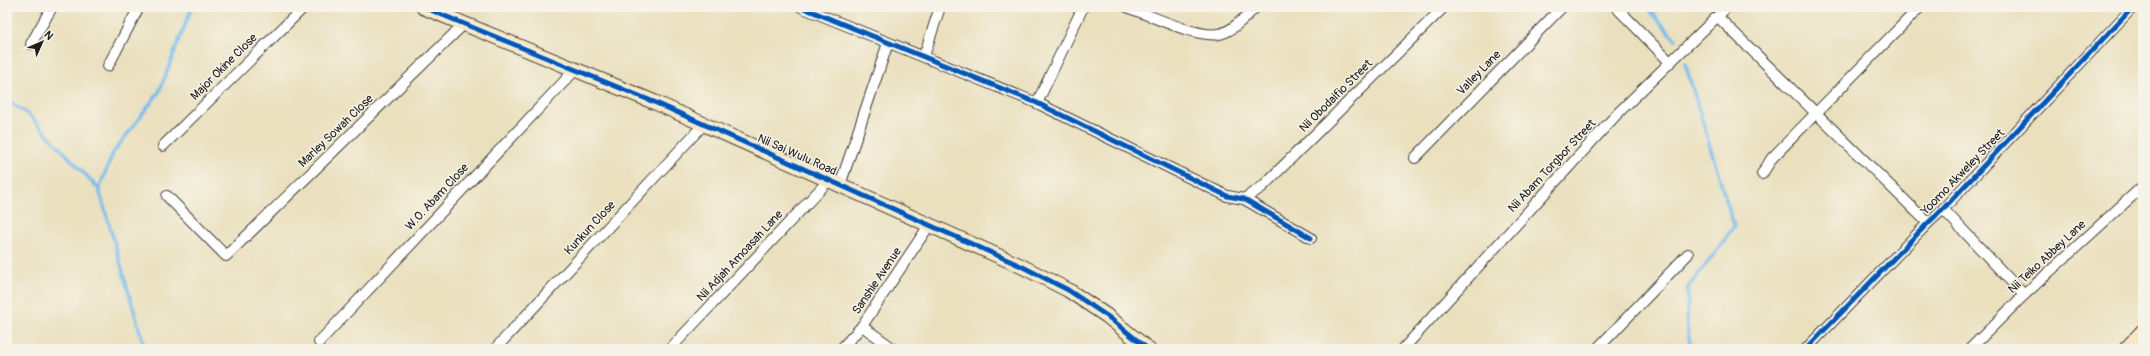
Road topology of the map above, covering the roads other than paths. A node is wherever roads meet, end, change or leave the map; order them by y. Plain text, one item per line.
1 (52, 7) edge
2 (139, 7) edge
3 (304, 7) edge
4 (423, 7) edge
5 (801, 7) edge
6 (940, 7) edge
7 (1084, 7) edge
8 (1127, 7) edge
9 (1256, 7) edge
10 (1444, 7) edge
11 (1562, 7) edge
12 (1616, 7) edge
13 (1727, 7) edge
14 (1920, 7) edge
15 (2132, 7) edge
16 (1718, 17) junction
17 (464, 24) junction
18 (888, 43) junction
19 (31, 44) dead end
20 (924, 56) junction
21 (1670, 61) junction
22 (108, 66) dead end
23 (575, 70) junction
24 (1037, 103) junction
25 (1816, 113) junction
26 (704, 124) junction
27 (163, 146) dead end
28 (1415, 158) dead end
29 (1762, 174) dead end
30 (834, 183) junction
31 (2143, 186) edge
32 (167, 196) dead end
33 (1244, 199) junction
34 (1943, 209) junction
35 (1928, 223) junction
36 (930, 224) junction
37 (1311, 238) dead end
38 (1688, 254) dead end
39 (2024, 295) junction
40 (862, 326) junction
41 (2143, 331) edge
42 (319, 342) dead end
43 (495, 349) edge
44 (670, 349) edge
45 (841, 349) edge
46 (894, 349) edge
47 (1148, 349) edge
48 (1403, 349) edge
49 (1597, 349) edge
50 (1806, 349) edge
51 (1970, 349) edge
52 (2126, 349) edge

1 - 19 street
2 - 22 street
3 - 27 street, Major Okine Close
4 - 17 street, Nii Sai Wulu Road
5 - 18 street
6 - 20 street
7 - 24 street
8 - 9 street
10 - 33 street, Nii Obodaifio Street
11 - 28 street, Valley Lane
12 - 21 street
13 - 16 street, Nii Abam Torgbor Street
14 - 25 street
15 - 34 street, Yoomo Akweley Street
16 - 21 street, Nii Abam Torgbor Street
16 - 25 street
17 - 23 street, Nii Sai Wulu Road
17 - 32 street, Marley Sowah Close
18 - 20 street
18 - 30 street
20 - 24 street
21 - 48 street, Nii Abam Torgbor Street
23 - 26 street, Nii Sai Wulu Road
23 - 42 street, W.O. Abam Close
24 - 33 street
25 - 29 street
25 - 35 street
26 - 30 street, Nii Sai Wulu Road
26 - 43 street, Kunkun Close
30 - 36 street, Nii Sai Wulu Road
30 - 44 street, Nii Adjah Amoasah Lane
31 - 39 street, Nii Teiko Abbey Lane
33 - 37 street
34 - 35 street, Yoomo Akweley Street
34 - 39 street
35 - 50 street, Yoomo Akweley Street
36 - 40 street, Sanshie Avenue
36 - 47 street, Nii Sai Wulu Road
38 - 49 street
39 - 51 street, Nii Teiko Abbey Lane
40 - 45 street, Sanshie Avenue
40 - 46 street
41 - 52 street

